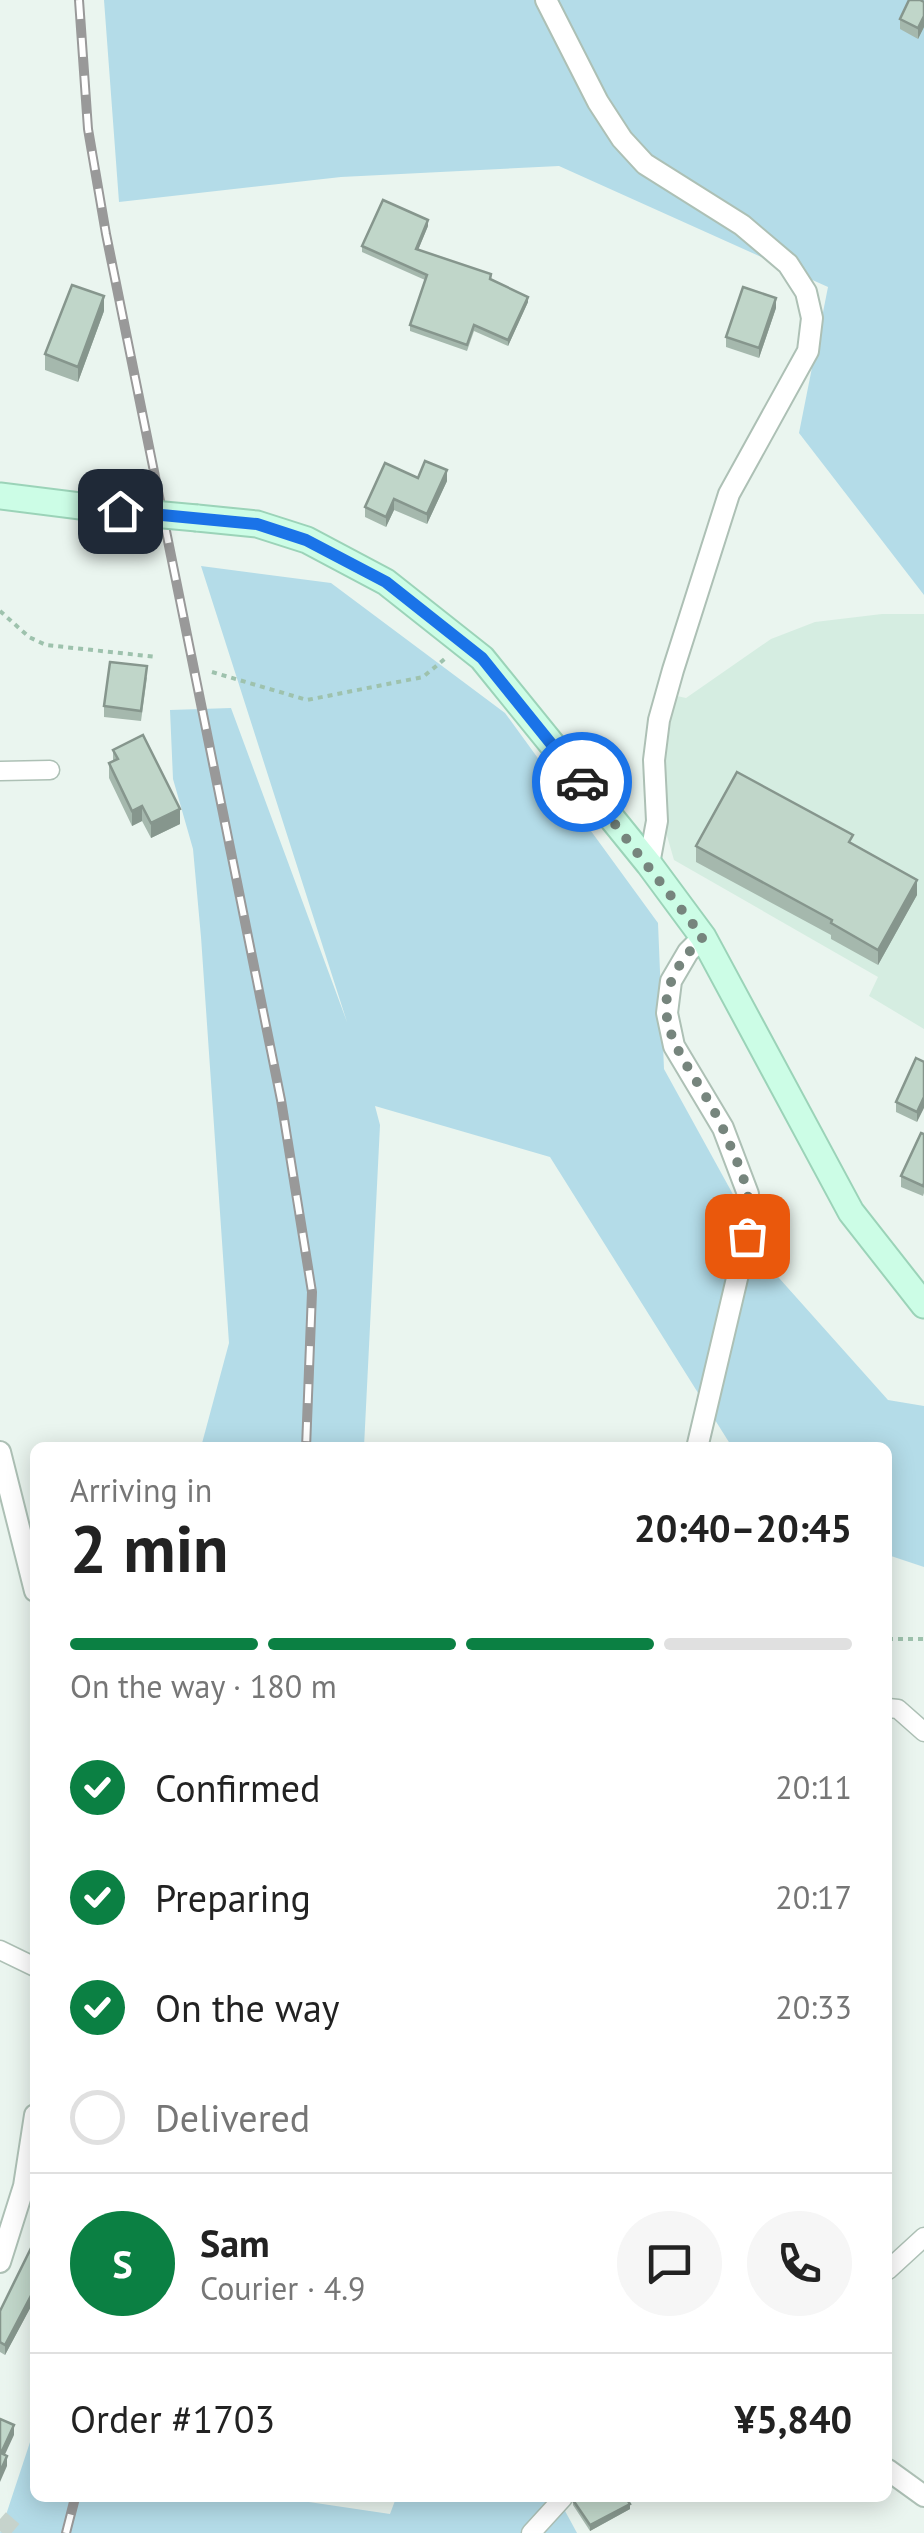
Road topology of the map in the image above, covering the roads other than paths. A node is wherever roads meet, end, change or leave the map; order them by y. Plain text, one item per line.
1 (546, 0) edge
2 (0, 496) edge
3 (0, 770) edge
4 (50, 770) dead end
5 (649, 864) junction
6 (703, 937) junction
7 (924, 1305) edge
8 (697, 1442) edge
9 (0, 1452) edge
10 (7, 1510) edge
11 (30, 1577) edge
12 (892, 1708) edge
13 (924, 1732) edge
14 (0, 1950) edge
15 (30, 1964) edge
16 (30, 2147) edge
17 (924, 2237) edge
18 (0, 2262) edge
19 (892, 2266) edge
20 (892, 2473) edge
21 (924, 2496) edge
22 (559, 2502) edge
23 (531, 2533) edge

1 - 5 street
2 - 5 main road, bridge
3 - 4 street
5 - 6 main road
6 - 7 main road
6 - 8 street
9 - 10 street
10 - 11 street
12 - 13 street
14 - 15 street
16 - 18 street
17 - 19 street
20 - 21 street
22 - 23 street

